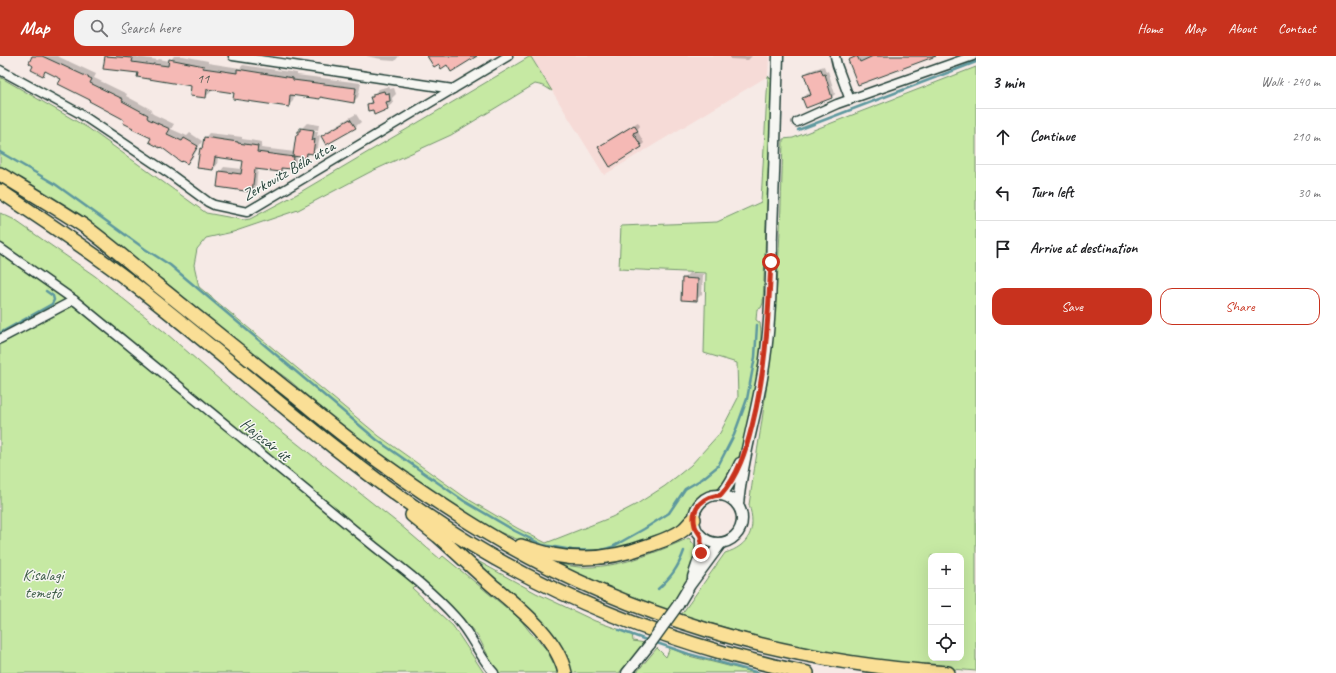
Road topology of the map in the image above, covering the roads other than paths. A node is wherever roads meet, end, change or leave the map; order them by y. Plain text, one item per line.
1 (233, 56) edge
2 (508, 56) edge
3 (778, 56) edge
4 (835, 56) edge
5 (972, 56) edge
6 (252, 57) edge
7 (0, 70) edge
8 (453, 89) junction
9 (850, 100) junction
10 (797, 122) dead end
11 (0, 174) edge
12 (0, 191) edge
13 (0, 248) edge
14 (74, 300) junction
15 (0, 339) edge
16 (747, 446) junction
17 (379, 483) junction
18 (721, 495) junction
19 (738, 505) junction
20 (694, 519) junction
21 (701, 536) junction
22 (498, 540) junction
23 (721, 543) junction
24 (690, 585) junction
25 (627, 672) edge
26 (494, 673) edge
27 (565, 673) edge
28 (807, 673) edge
29 (948, 673) edge

1 - 6 street
2 - 8 street, Zerkovitz Béla utca
3 - 16 street
4 - 9 street
5 - 9 street
6 - 8 street
7 - 8 street, Zerkovitz Béla utca
9 - 10 street
11 - 22 highway
12 - 17 highway
13 - 14 street, Hajcsár út
14 - 15 street
14 - 26 street, Hajcsár út
16 - 18 street
16 - 19 street
17 - 27 highway
17 - 28 highway
18 - 19 street
18 - 20 street
19 - 23 street
20 - 21 street
20 - 22 highway
21 - 23 street
21 - 24 street
22 - 29 highway
23 - 24 street
24 - 25 street, bridge

